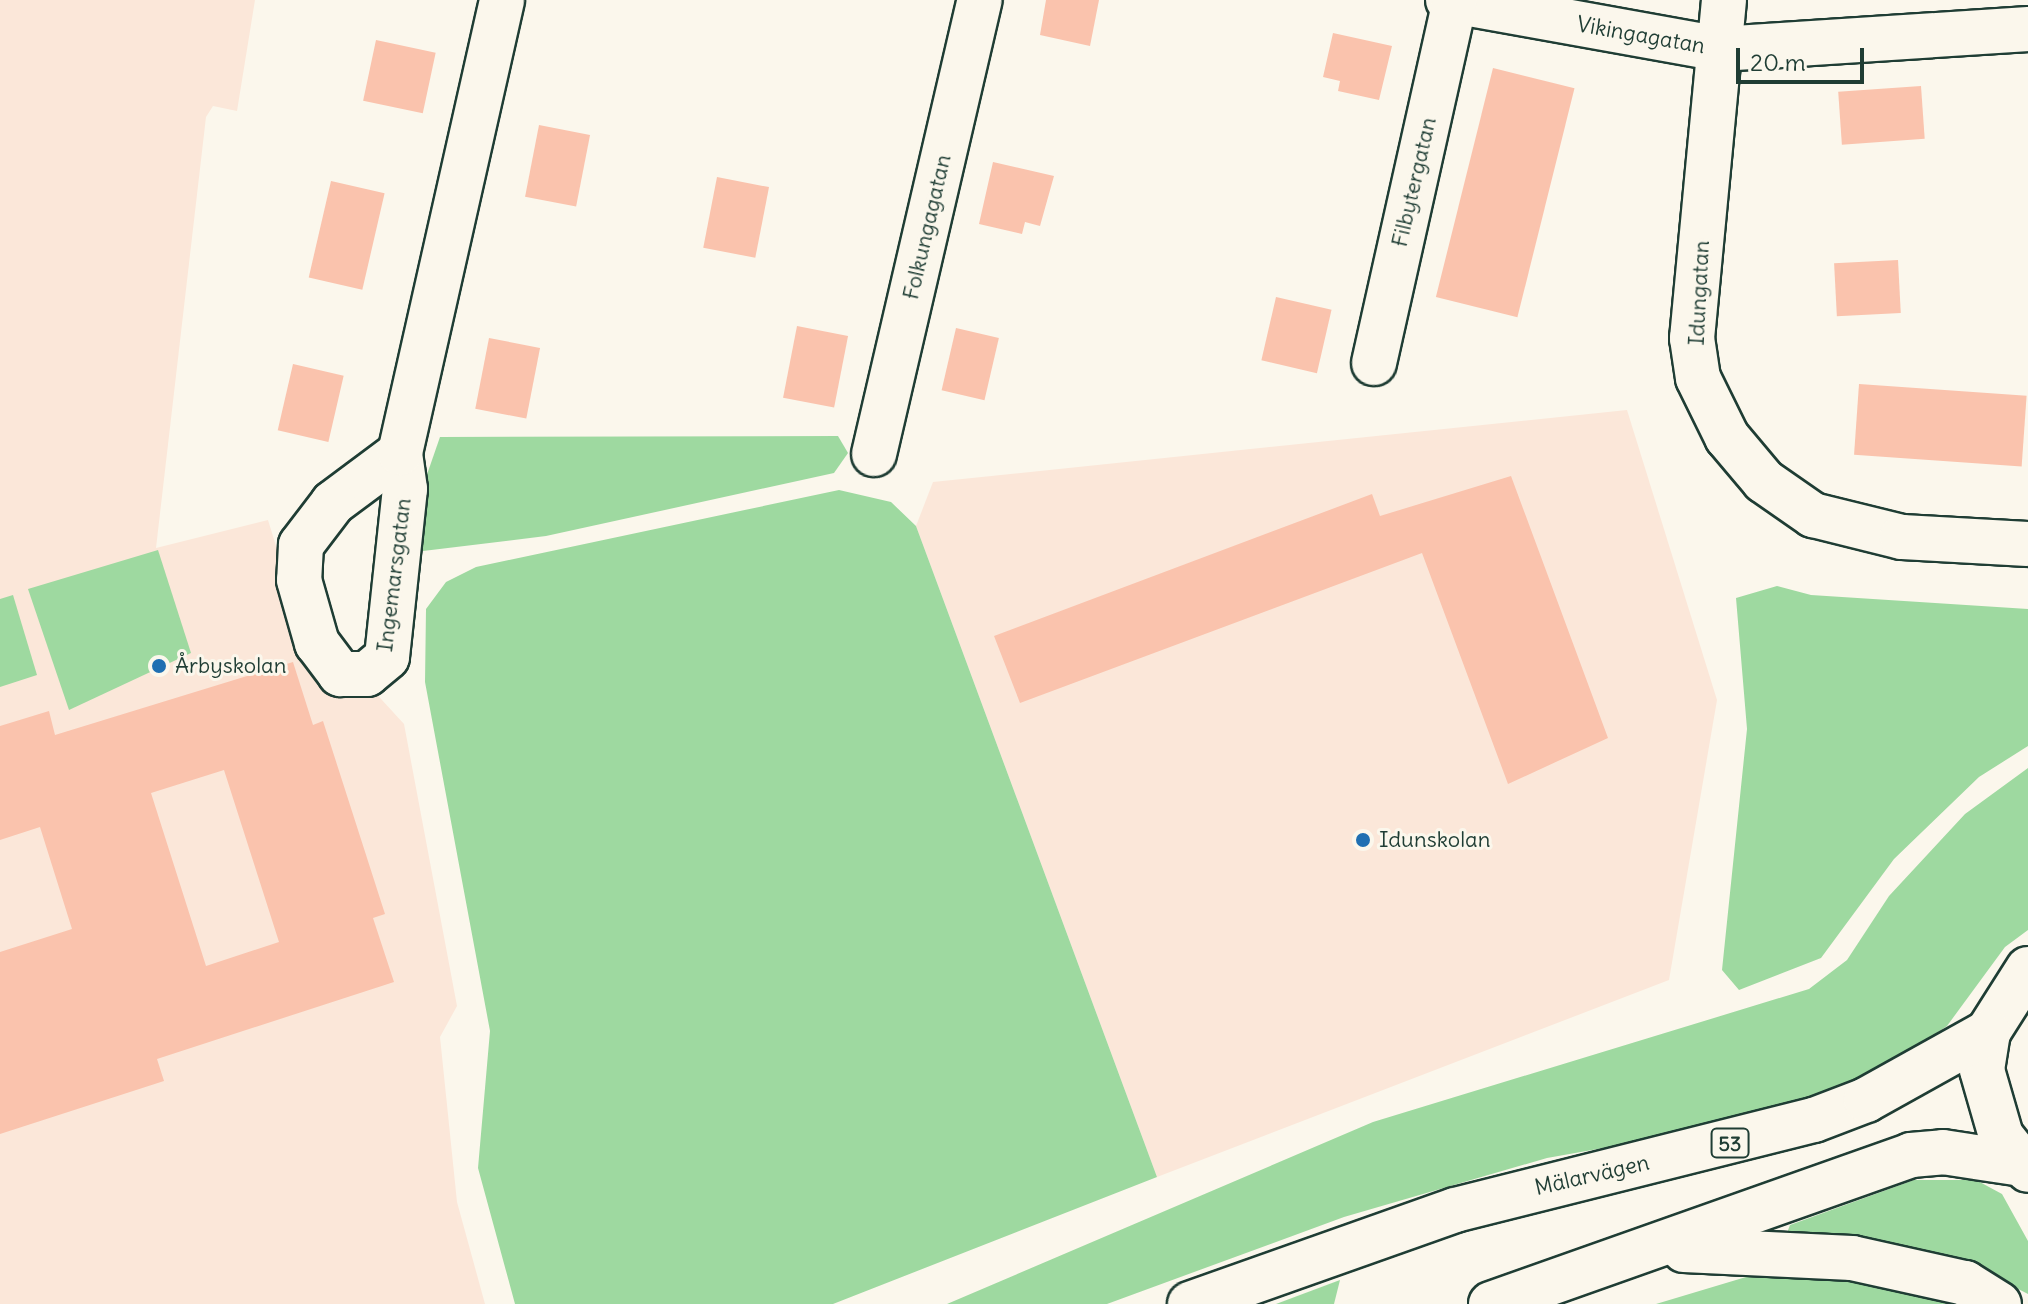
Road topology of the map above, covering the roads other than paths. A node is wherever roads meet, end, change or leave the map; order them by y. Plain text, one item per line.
1 (502, 0) edge
2 (980, 0) edge
3 (1724, 0) edge
4 (1451, 1) edge
5 (2028, 29) edge
6 (1720, 49) junction
7 (1374, 363) dead end
8 (400, 453) dead end
9 (874, 454) dead end
10 (2028, 544) edge
11 (2028, 969) edge
12 (1988, 1032) junction
13 (2025, 1167) edge
14 (1658, 1250) junction
15 (1190, 1304) edge
16 (1491, 1304) edge
17 (1999, 1304) edge

1 - 8 street
2 - 9 street, Folkungagatan
3 - 6 street, Idungatan
4 - 6 street, Vikingagatan
4 - 7 street, Filbytergatan
5 - 6 street, Vikingagatan
6 - 10 street, Idungatan
11 - 12 street, 53
12 - 13 street
12 - 15 street, Mälarvägen / 53
13 - 14 street
14 - 16 street
14 - 17 street

